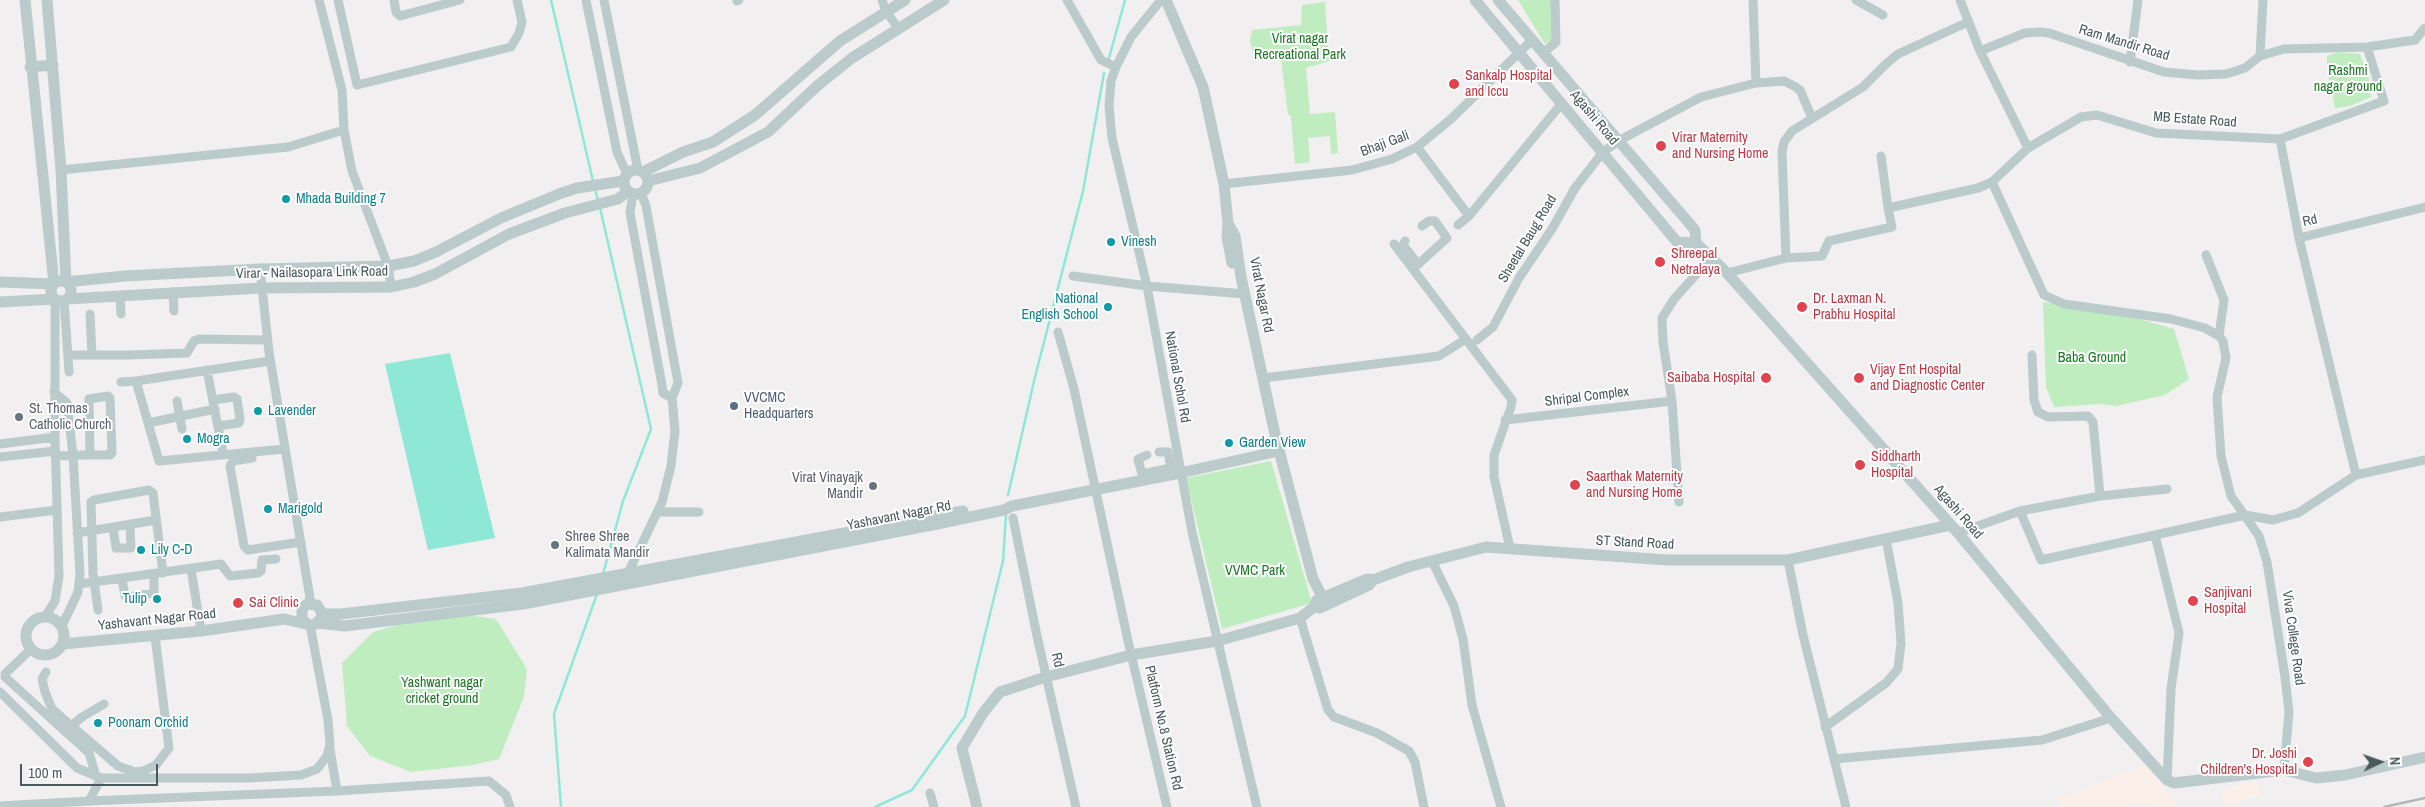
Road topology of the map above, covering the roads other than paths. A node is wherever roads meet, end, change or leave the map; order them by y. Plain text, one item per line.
1 (24, 0) edge
2 (48, 0) edge
3 (320, 0) edge
4 (338, 0) edge
5 (394, 0) edge
6 (460, 0) edge
7 (517, 0) edge
8 (586, 0) edge
9 (604, 0) edge
10 (905, 0) edge
11 (944, 0) edge
12 (1068, 0) edge
13 (1161, 0) edge
14 (1166, 0) edge
15 (1475, 0) edge
16 (1498, 0) edge
17 (1555, 0) edge
18 (1753, 0) edge
19 (1856, 0) edge
20 (1960, 0) edge
21 (2138, 0) edge
22 (2263, 0) edge
23 (884, 6) edge
24 (1882, 15) dead end
25 (1968, 22) junction
26 (898, 28) junction
27 (2425, 28) edge
28 (1531, 40) junction
29 (2367, 47) junction
30 (1548, 49) dead end
31 (1980, 51) junction
32 (1519, 53) junction
33 (2260, 56) junction
34 (2130, 62) junction
35 (53, 65) junction
36 (1114, 66) junction
37 (30, 67) junction
38 (1756, 83) junction
39 (358, 85) junction
40 (342, 90) junction
41 (1562, 103) junction
42 (1812, 118) junction
43 (344, 130) junction
44 (2280, 138) junction
45 (1620, 140) junction
46 (1417, 147) junction
47 (2028, 148) junction
48 (1603, 152) junction
49 (1882, 156) dead end
50 (61, 170) junction
51 (643, 174) junction
52 (1992, 182) junction
53 (1224, 184) junction
54 (628, 189) junction
55 (559, 194) junction
56 (2425, 206) edge
57 (1888, 208) junction
58 (564, 213) junction
59 (1469, 216) junction
60 (1422, 226) dead end
61 (1458, 226) dead end
62 (2299, 238) junction
63 (1405, 241) dead end
64 (1696, 243) junction
65 (1394, 244) dead end
66 (2206, 255) dead end
67 (1711, 258) junction
68 (1786, 258) junction
69 (388, 266) junction
70 (1416, 266) junction
71 (260, 269) junction
72 (1727, 273) junction
73 (1073, 276) dead end
74 (0, 282) edge
75 (66, 282) junction
76 (54, 284) junction
77 (1147, 286) junction
78 (392, 287) junction
79 (261, 288) junction
80 (173, 292) junction
81 (1241, 294) junction
82 (120, 295) junction
83 (62, 299) junction
84 (0, 302) edge
85 (174, 311) dead end
86 (90, 314) dead end
87 (121, 314) dead end
88 (1058, 332) dead end
89 (2219, 336) junction
90 (267, 340) junction
91 (1466, 340) junction
92 (1477, 340) dead end
93 (68, 355) junction
94 (92, 355) junction
95 (2032, 355) dead end
96 (270, 361) junction
97 (208, 370) junction
98 (69, 372) dead end
99 (1263, 378) junction
100 (136, 381) junction
101 (121, 382) dead end
102 (54, 392) junction
103 (672, 398) junction
104 (177, 401) dead end
105 (1672, 401) junction
106 (214, 404) junction
107 (180, 416) junction
108 (1505, 420) junction
109 (148, 423) junction
110 (218, 426) junction
111 (182, 429) dead end
112 (55, 437) junction
113 (0, 444) edge
114 (285, 451) junction
115 (1275, 451) junction
116 (1159, 452) dead end
117 (55, 453) junction
118 (223, 453) junction
119 (73, 455) junction
120 (90, 455) junction
121 (1146, 455) dead end
122 (0, 457) edge
123 (2425, 460) edge
124 (1174, 472) junction
125 (2356, 475) junction
126 (1096, 488) junction
127 (2167, 488) dead end
128 (2100, 496) junction
129 (1679, 502) dead end
130 (1012, 506) junction
131 (57, 510) junction
132 (2020, 511) junction
133 (658, 512) junction
134 (699, 512) dead end
135 (2246, 515) junction
136 (0, 516) edge
137 (1013, 518) dead end
138 (156, 520) junction
139 (130, 524) junction
140 (113, 527) junction
141 (1954, 529) junction
142 (92, 531) junction
143 (77, 533) junction
144 (2156, 538) junction
145 (1886, 539) junction
146 (300, 542) junction
147 (1510, 548) junction
148 (276, 559) dead end
149 (1788, 560) junction
150 (1432, 561) junction
151 (191, 569) junction
152 (158, 574) junction
153 (628, 574) junction
154 (122, 579) junction
155 (614, 581) junction
156 (94, 582) junction
157 (79, 584) junction
158 (1320, 603) junction
159 (307, 605) junction
160 (98, 610) dead end
161 (46, 617) junction
162 (1300, 618) junction
163 (284, 620) junction
164 (314, 622) junction
165 (62, 626) junction
166 (201, 631) junction
167 (155, 636) junction
168 (1217, 641) junction
169 (63, 644) junction
170 (31, 649) junction
171 (1132, 655) junction
172 (46, 672) dead end
173 (3, 673) edge
174 (1046, 677) junction
175 (0, 686) edge
176 (0, 692) edge
177 (104, 704) dead end
178 (2111, 718) junction
179 (1825, 727) junction
180 (69, 728) junction
181 (330, 745) junction
182 (2425, 757) edge
183 (1834, 759) junction
184 (2284, 770) junction
185 (99, 777) junction
186 (2167, 780) junction
187 (337, 791) junction
188 (930, 793) dead end
189 (89, 801) junction
190 (0, 806) edge
191 (510, 807) edge
192 (934, 807) edge
193 (977, 807) edge
194 (1076, 807) edge
195 (1167, 807) edge
196 (1257, 807) edge
197 (1424, 807) edge
198 (1500, 807) edge
199 (1846, 807) edge

1 - 37 street
2 - 35 street
3 - 40 street
4 - 39 street
5 - 6 street
7 - 39 street
8 - 54 street
9 - 51 street
10 - 23 street
11 - 26 street
12 - 36 street
13 - 36 street, National Schol Rd
14 - 53 street, Virat Nagar Rd
15 - 32 street, Agashi Road
16 - 28 street, Agashi Road
17 - 30 street
18 - 38 street
19 - 24 street
20 - 25 street
21 - 34 street
22 - 33 street
23 - 26 street
23 - 51 street
25 - 31 street
25 - 42 street
26 - 51 street
27 - 29 street
28 - 32 street, Bhaji Gali
28 - 45 street, Agashi Road
29 - 33 street, Ram Mandir Road
29 - 44 street
31 - 34 street, Ram Mandir Road
31 - 47 street
32 - 41 street, Agashi Road
32 - 46 street, Bhaji Gali
33 - 34 street, Ram Mandir Road
35 - 37 street
35 - 50 street
36 - 77 street, National Schol Rd
37 - 76 street
38 - 42 street, Sheetal Baug Road
38 - 45 street, Sheetal Baug Road
39 - 40 street
40 - 43 street
41 - 48 street, Agashi Road
41 - 59 street
42 - 68 street
43 - 50 street
43 - 69 street
44 - 47 street, MB Estate Road
44 - 62 street, Rd
45 - 48 street, Sheetal Baug Road
45 - 64 street, Agashi Road
46 - 53 street, Bhaji Gali
46 - 59 street
47 - 52 street, MB Estate Road
48 - 64 street, Agashi Road
48 - 92 street, Sheetal Baug Road
49 - 57 street
50 - 75 street
51 - 54 street
51 - 54 street
52 - 57 street
52 - 89 street
53 - 81 street, Virat Nagar Rd
54 - 55 street, Virar - Nailasopara Link Road
54 - 58 street, Virar - Nailasopara Link Road
54 - 103 street
54 - 103 street
55 - 58 street
55 - 69 street, Virar - Nailasopara Link Road
56 - 62 street, Rd
57 - 68 street
58 - 78 street, Virar - Nailasopara Link Road
59 - 61 street
60 - 70 street
62 - 125 street
63 - 70 street
64 - 67 street, Agashi Road
65 - 70 street
66 - 89 street
67 - 72 street, Agashi Road
67 - 105 street
68 - 72 street
69 - 71 street, Virar - Nailasopara Link Road
69 - 78 street
70 - 91 street
71 - 75 street, Virar - Nailasopara Link Road
71 - 79 street
72 - 141 street, Agashi Road
73 - 77 street
74 - 76 street
75 - 76 street
75 - 83 street
76 - 83 street
77 - 81 street
77 - 124 street, National Schol Rd
78 - 79 street, Virar - Nailasopara Link Road
79 - 80 street, Virar - Nailasopara Link Road
79 - 90 street
80 - 82 street, Virar - Nailasopara Link Road
80 - 85 street
81 - 99 street, Virat Nagar Rd
81 - 115 street
82 - 83 street, Virar - Nailasopara Link Road
82 - 87 street
83 - 84 street, Virar - Nailasopara Link Road
83 - 93 street
83 - 102 street
86 - 94 street
88 - 126 street, Platform No.8 Station Rd
89 - 135 street, Viva College Road
90 - 94 street
90 - 96 street
91 - 99 street
91 - 108 street
93 - 94 street
93 - 98 street
95 - 128 street
96 - 97 street
96 - 114 street
97 - 100 street
97 - 106 street
99 - 115 street, Virat Nagar Rd
100 - 101 street
100 - 109 street
102 - 112 street
102 - 119 street
103 - 133 street
104 - 107 street
105 - 108 street, Shripal Complex
105 - 129 street
106 - 107 street
106 - 110 street
106 - 110 street
107 - 109 street
107 - 111 street
108 - 147 street
109 - 118 street
110 - 118 street
112 - 113 street
112 - 117 street
114 - 118 street
114 - 146 street
114 - 146 street
115 - 124 street, Yashavant Nagar Rd
115 - 158 street, Virat Nagar Rd
116 - 124 street
117 - 119 street
117 - 122 street
117 - 131 street
119 - 120 street
119 - 143 street
120 - 120 street
121 - 124 street
123 - 125 street
124 - 126 street, Yashavant Nagar Rd
124 - 168 street, National Schol Rd
125 - 135 street
126 - 130 street, Yashavant Nagar Rd
126 - 171 street, Platform No.8 Station Rd
127 - 128 street
128 - 132 street
130 - 153 street
130 - 155 street, Yashavant Nagar Rd
131 - 136 street
131 - 161 street
132 - 141 street
132 - 144 street
133 - 134 street
133 - 153 street
135 - 144 street
135 - 184 street, Viva College Road
137 - 174 street, Rd
138 - 139 street
138 - 142 street
138 - 152 street
139 - 140 street
139 - 140 street
140 - 142 street
141 - 145 street, ST Stand Road
141 - 178 street, Agashi Road
142 - 143 street
142 - 156 street
143 - 157 street
144 - 186 street
145 - 149 street, ST Stand Road
145 - 179 street
146 - 159 street
147 - 149 street, ST Stand Road
147 - 150 street, ST Stand Road
148 - 151 street
149 - 179 street
150 - 158 street, ST Stand Road
150 - 198 street
151 - 152 street
151 - 166 street
152 - 154 street
152 - 154 street
153 - 155 street
154 - 156 street
155 - 164 street, Yashavant Nagar Rd
156 - 157 street
156 - 160 street
157 - 165 street
158 - 162 street, ST Stand Road
159 - 163 street
159 - 164 street
159 - 164 street
161 - 165 street
161 - 170 street
162 - 168 street
162 - 197 street
163 - 164 street
163 - 166 street, Yashavant Nagar Road
164 - 181 street
165 - 169 street
166 - 167 street, Yashavant Nagar Road
167 - 169 street, Yashavant Nagar Road
167 - 180 street
168 - 171 street
168 - 196 street, National Schol Rd
169 - 170 street
170 - 173 street
171 - 174 street
171 - 195 street, Platform No.8 Station Rd
172 - 180 street
173 - 175 street
173 - 180 street
174 - 193 street
174 - 194 street, Rd
176 - 185 street
177 - 180 street
178 - 183 street
178 - 186 street, Agashi Road
179 - 183 street
180 - 185 street
181 - 185 street
181 - 187 street
182 - 184 street
183 - 199 street
184 - 186 street
185 - 189 street
187 - 189 street
187 - 191 street
188 - 192 street
189 - 190 street

